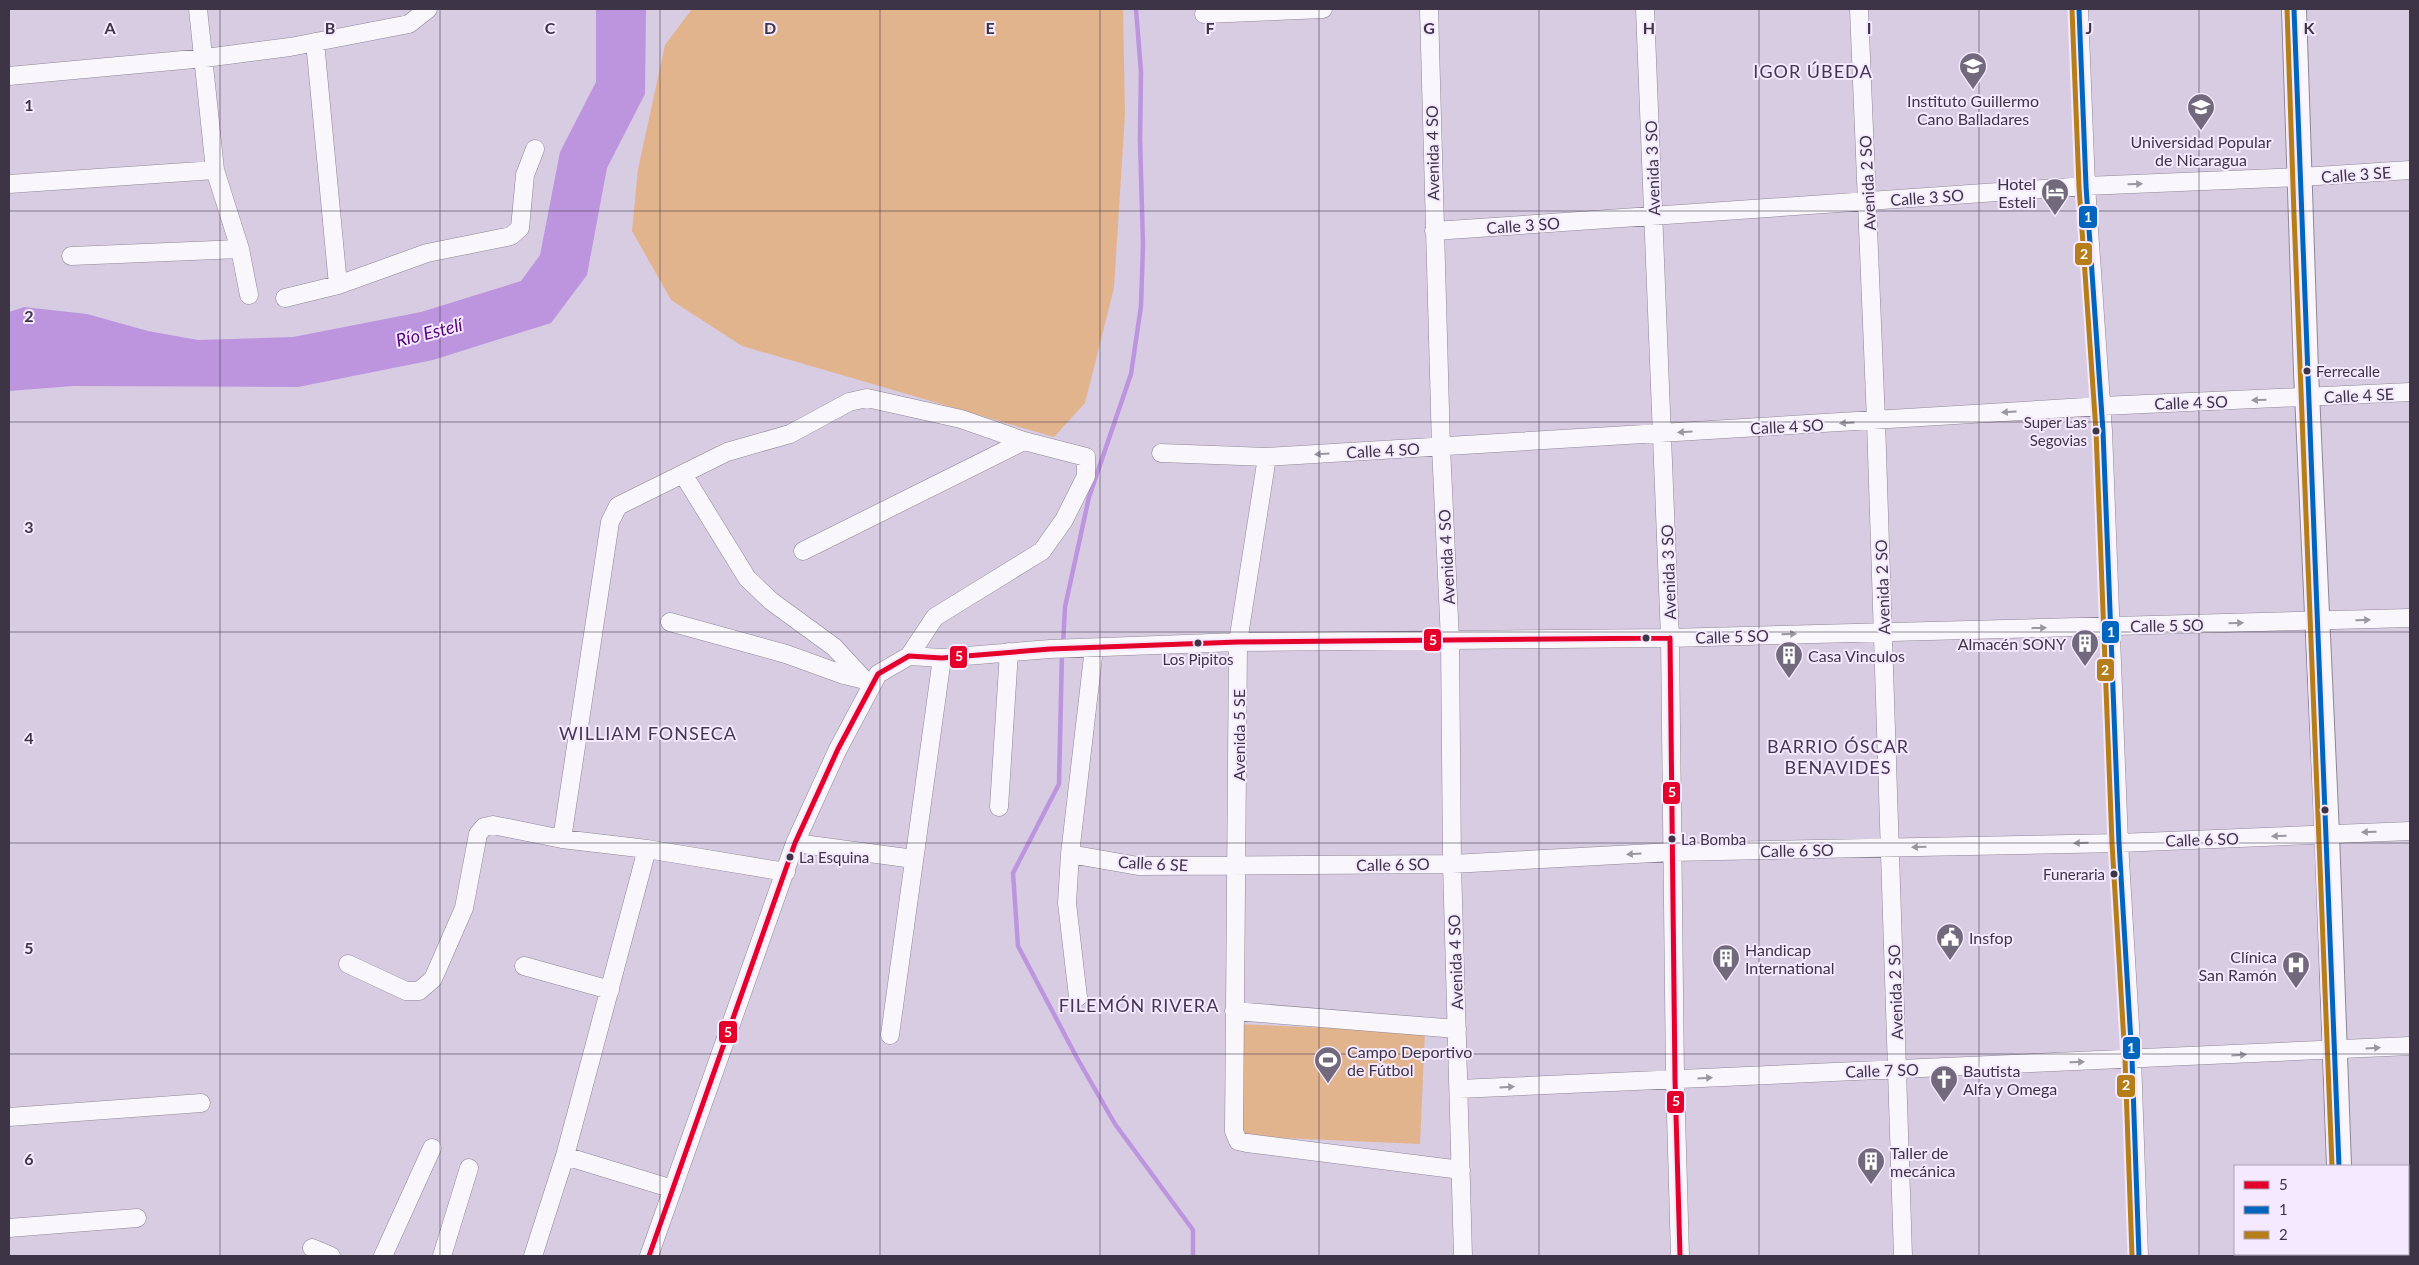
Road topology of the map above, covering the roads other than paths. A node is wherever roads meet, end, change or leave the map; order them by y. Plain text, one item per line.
1 (198, 9) edge
2 (428, 9) edge
3 (1324, 9) edge
4 (1429, 9) edge
5 (1646, 9) edge
6 (1859, 9) edge
7 (2079, 9) edge
8 (2294, 9) edge
9 (1204, 14) dead end
10 (314, 42) junction
11 (205, 58) junction
12 (9, 76) edge
13 (535, 149) dead end
14 (215, 170) junction
15 (2410, 170) edge
16 (2301, 177) junction
17 (9, 184) edge
18 (2086, 186) junction
19 (1868, 201) junction
20 (1654, 216) junction
21 (1434, 231) junction
22 (240, 249) junction
23 (71, 256) dead end
24 (338, 285) junction
25 (249, 295) dead end
26 (284, 298) dead end
27 (2410, 392) edge
28 (2308, 398) junction
29 (2102, 406) junction
30 (1876, 421) junction
31 (1663, 434) junction
32 (1024, 442) junction
33 (1441, 447) junction
34 (1161, 453) dead end
35 (1267, 456) junction
36 (683, 474) junction
37 (803, 551) dead end
38 (2410, 618) edge
39 (670, 622) dead end
40 (2316, 622) junction
41 (2111, 626) junction
42 (1884, 631) junction
43 (1670, 638) junction
44 (1450, 640) junction
45 (1238, 642) junction
46 (1094, 648) junction
47 (1009, 652) junction
48 (908, 656) junction
49 (942, 658) junction
50 (868, 683) junction
51 (999, 807) dead end
52 (2410, 831) edge
53 (2327, 834) junction
54 (562, 838) junction
55 (2119, 842) junction
56 (795, 843) junction
57 (1890, 848) junction
58 (647, 849) junction
59 (1672, 852) junction
60 (1070, 854) junction
61 (914, 859) junction
62 (1452, 864) junction
63 (1237, 866) junction
64 (786, 872) junction
65 (348, 964) dead end
66 (524, 966) dead end
67 (610, 990) junction
68 (1078, 996) dead end
69 (1234, 1011) junction
70 (1457, 1029) junction
71 (890, 1035) dead end
72 (2410, 1046) edge
73 (2336, 1050) junction
74 (2132, 1060) junction
75 (1898, 1070) junction
76 (1675, 1079) junction
77 (1458, 1089) junction
78 (201, 1103) dead end
79 (9, 1117) edge
80 (432, 1148) dead end
81 (565, 1156) junction
82 (2339, 1165) edge
83 (469, 1168) dead end
84 (1461, 1170) junction
85 (673, 1189) junction
86 (137, 1218) dead end
87 (9, 1228) edge
88 (312, 1248) dead end
89 (331, 1256) edge
90 (383, 1256) edge
91 (442, 1256) edge
92 (533, 1256) edge
93 (649, 1256) edge
94 (1463, 1256) edge
95 (1680, 1256) edge
96 (1903, 1256) edge
97 (2139, 1256) edge

1 - 11 street
2 - 10 street
3 - 9 street
4 - 21 street, Avenida 4 SO
5 - 20 street, Avenida 3 SO
6 - 19 street, Avenida 2 SO
7 - 18 street
8 - 16 street
10 - 11 street
10 - 24 street
11 - 12 street
11 - 14 street
13 - 24 street
14 - 17 street
14 - 22 street
15 - 16 street, Calle 3 SE
18 -> 16 street, Calle 3 SO
16 - 28 street
18 - 19 street, Calle 3 SO
18 - 29 street
19 - 20 street, Calle 3 SO
19 - 30 street, Avenida 2 SO
20 - 21 street, Calle 3 SO
20 - 31 street, Avenida 3 SO
21 - 33 street, Avenida 4 SO
22 - 23 street
22 - 25 street
24 - 26 street
27 - 28 street, Calle 4 SE
28 -> 29 street, Calle 4 SO
28 - 40 street
29 -> 30 street, Calle 4 SO
29 - 41 street
30 -> 31 street, Calle 4 SO
30 - 42 street, Avenida 2 SO
31 - 33 street, Calle 4 SO
31 - 43 street, Avenida 3 SO
32 - 36 street
32 - 37 street
32 - 48 street
33 -> 35 street, Calle 4 SO
33 - 44 street, Avenida 4 SO
34 - 35 street, Calle 4 SO
35 - 45 street, Avenida 5 SE
36 - 50 street
36 - 54 street
40 -> 38 street, Calle 5 SO
39 - 50 street
41 -> 40 street, Calle 5 SO
40 - 53 street
42 -> 41 street, Calle 5 SO
41 - 55 street
43 -> 42 street, Calle 5 SO
42 - 57 street, Avenida 2 SO
43 - 44 street, Calle 5 SO
43 - 59 street, Avenida 3 SO
44 - 45 street, Calle 5 SO
44 - 62 street, Avenida 4 SO
45 - 46 street, Calle 5 SO
45 - 63 street, Avenida 5 SE
46 - 47 street, Calle 5 SO
46 - 60 street
47 - 49 street, Calle 5 SO
47 - 51 street
48 - 49 street, Calle 5 SO
48 - 50 street
49 - 61 street
50 - 56 street
52 -> 53 street
53 -> 55 street, Calle 6 SO
53 - 73 street
54 - 58 street
54 - 65 street
55 -> 57 street, Calle 6 SO
55 - 74 street
56 - 61 street
56 - 64 street
57 - 59 street, Calle 6 SO
57 - 75 street, Avenida 2 SO
58 - 64 street
58 - 67 street
59 -> 62 street, Calle 6 SO
59 - 76 street, Avenida 3 SO
60 - 63 street, Calle 6 SE
60 - 68 street
61 - 71 street
62 - 63 street, Calle 6 SO
62 - 70 street, Avenida 4 SO
63 - 69 street, Avenida 5 SE
64 - 85 street
66 - 67 street
67 - 81 street
69 - 70 street
69 - 84 street, Avenida 5 SE
70 - 77 street, Avenida 4 SO
73 -> 72 street, Calle 7 SO
74 -> 73 street, Calle 7 SO
73 - 82 street
75 -> 74 street, Calle 7 SO
74 - 97 street
76 -> 75 street, Calle 7 SO
75 - 96 street, Avenida 2 SO
77 -> 76 street, Calle 7 SO
76 - 95 street, Avenida 3 SO
77 - 84 street, Avenida 4 SO
78 - 79 street
80 - 90 street
81 - 85 street
81 - 92 street
83 - 91 street
84 - 94 street, Avenida 4 SO
85 - 93 street
86 - 87 street
88 - 89 street

